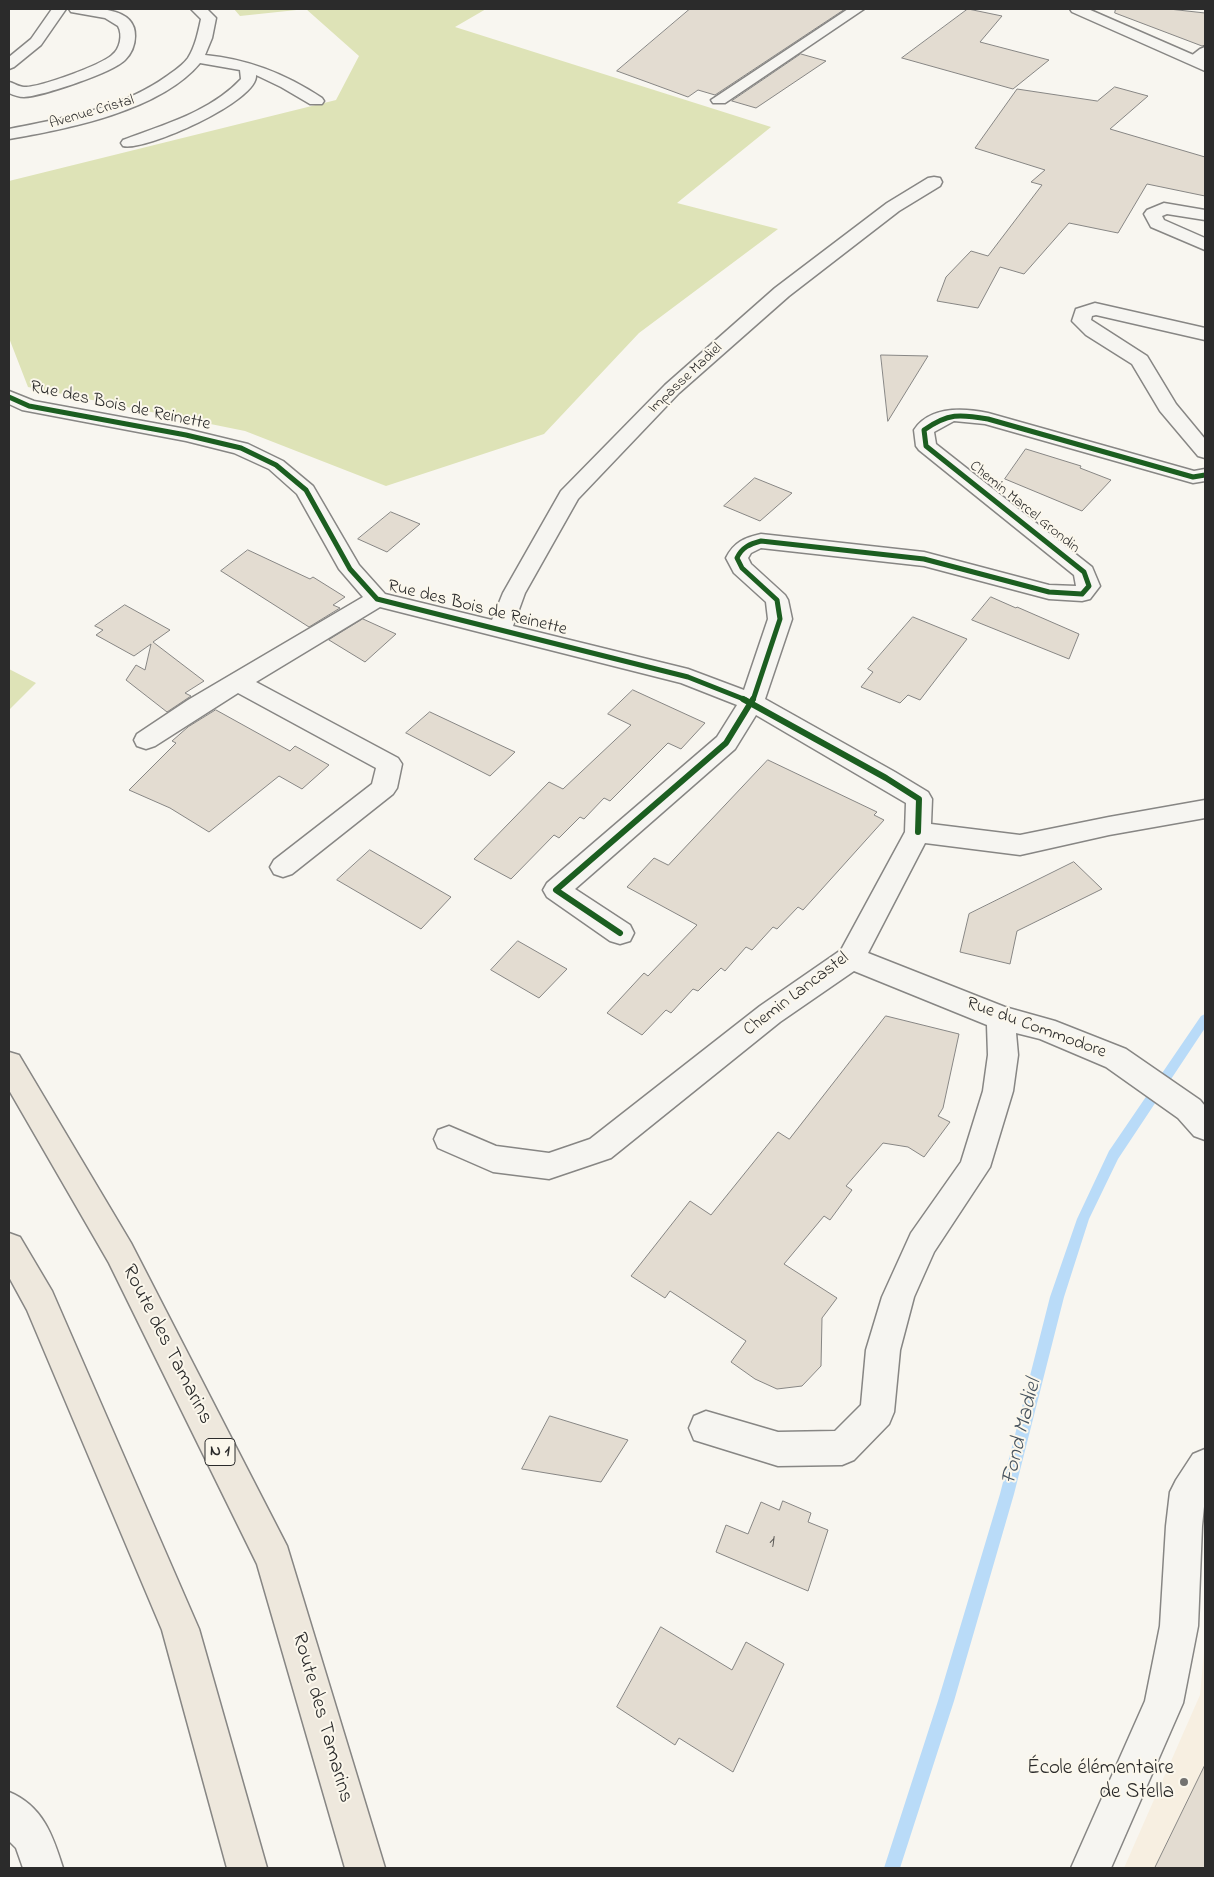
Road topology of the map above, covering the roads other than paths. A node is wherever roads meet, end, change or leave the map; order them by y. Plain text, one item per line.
1 (59, 9) edge
2 (76, 9) edge
3 (198, 9) edge
4 (857, 9) edge
5 (1077, 9) edge
6 (195, 58) junction
7 (1202, 59) edge
8 (9, 64) edge
9 (248, 68) junction
10 (9, 88) edge
11 (719, 100) dead end
12 (316, 101) dead end
13 (9, 134) edge
14 (129, 143) dead end
15 (934, 182) dead end
16 (1205, 215) edge
17 (1205, 245) edge
18 (1205, 334) edge
19 (9, 397) edge
20 (1205, 452) edge
21 (1205, 475) edge
22 (377, 599) junction
23 (500, 630) junction
24 (237, 682) junction
25 (752, 702) junction
26 (146, 740) dead end
27 (1205, 809) edge
28 (918, 832) junction
29 (283, 867) dead end
30 (620, 933) dead end
31 (851, 958) junction
32 (1001, 1018) junction
33 (9, 1064) edge
34 (1197, 1118) edge
35 (449, 1138) dead end
36 (9, 1247) edge
37 (706, 1428) dead end
38 (1205, 1466) edge
39 (9, 1812) edge
40 (43, 1868) edge
41 (247, 1868) edge
42 (365, 1868) edge
43 (1091, 1868) edge

1 - 8 street
2 - 10 street
3 - 6 street, Avenue Cristal
4 - 11 street
5 - 7 street
6 - 9 street
6 - 13 street, Avenue Cristal
9 - 12 street
9 - 14 street
15 - 23 street, Impasse Madiel
16 - 17 street
18 - 20 street
19 - 22 street, Rue des Bois de Reinette
21 - 25 street, Chemin Marcel Grondin
22 - 23 street, Rue des Bois de Reinette
22 - 24 street
23 - 25 street, Rue des Bois de Reinette
24 - 26 street
24 - 29 street
25 - 28 street, Rue des Bois de Reinette
25 - 30 street
27 - 28 street
28 - 31 street, Chemin Lancastel
31 - 32 street, Rue du Commodore
31 - 35 street, Chemin Lancastel
32 - 34 street, Rue du Commodore
32 - 37 street
33 - 42 highway, Route des Tamarins / N 1
36 - 41 highway
38 - 43 street
39 - 40 street

